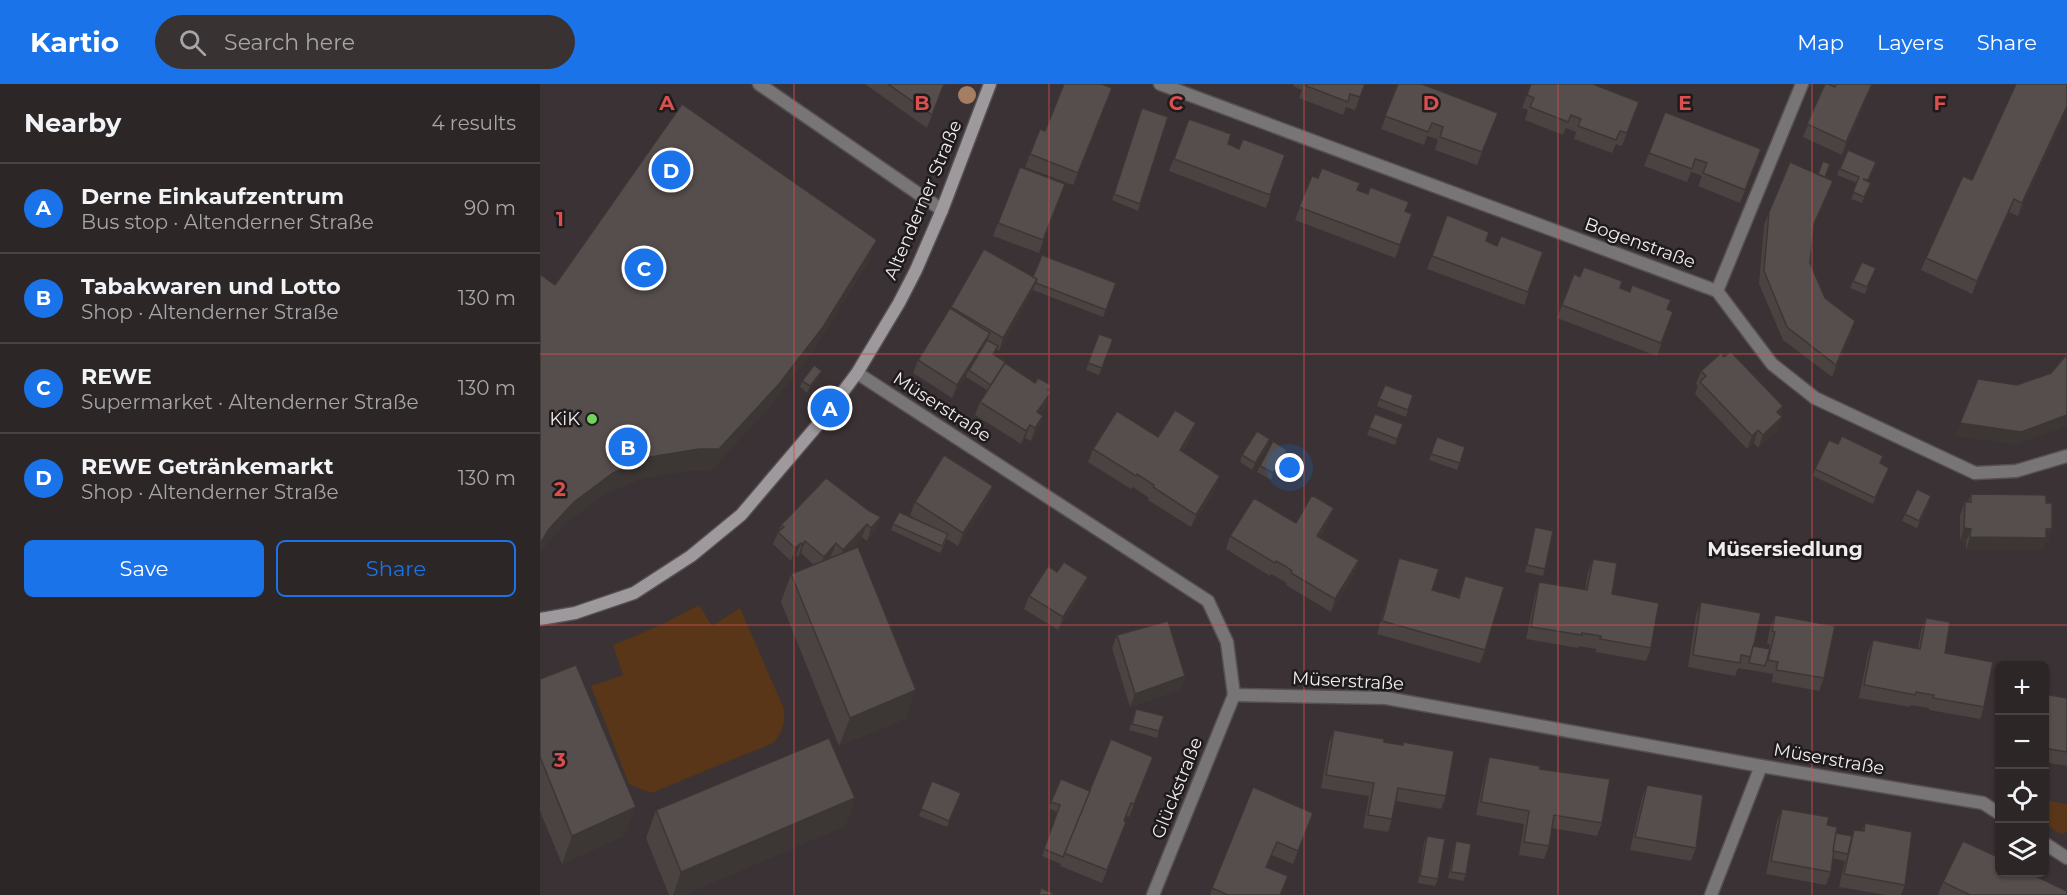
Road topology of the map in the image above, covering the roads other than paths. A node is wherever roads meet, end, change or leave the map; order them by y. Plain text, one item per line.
1 (759, 84) edge
2 (990, 84) edge
3 (1160, 84) edge
4 (1802, 84) edge
5 (942, 210) junction
6 (1717, 291) junction
7 (857, 373) junction
8 (2067, 456) edge
9 (540, 619) edge
10 (1234, 695) junction
11 (1761, 766) junction
12 (1995, 811) edge
13 (2049, 846) edge
14 (2067, 858) edge
15 (1153, 895) edge
16 (1711, 895) edge

1 - 5 street
2 - 5 main road, Altenderner Straße
3 - 6 street, Bogenstraße
4 - 6 street
5 - 7 main road, Altenderner Straße
6 - 8 street
7 - 9 main road, Altenderner Straße
7 - 10 street, Müserstraße
10 - 11 street, Müserstraße
10 - 15 street, Glückstraße
11 - 12 street, Müserstraße
11 - 16 street
13 - 14 street

